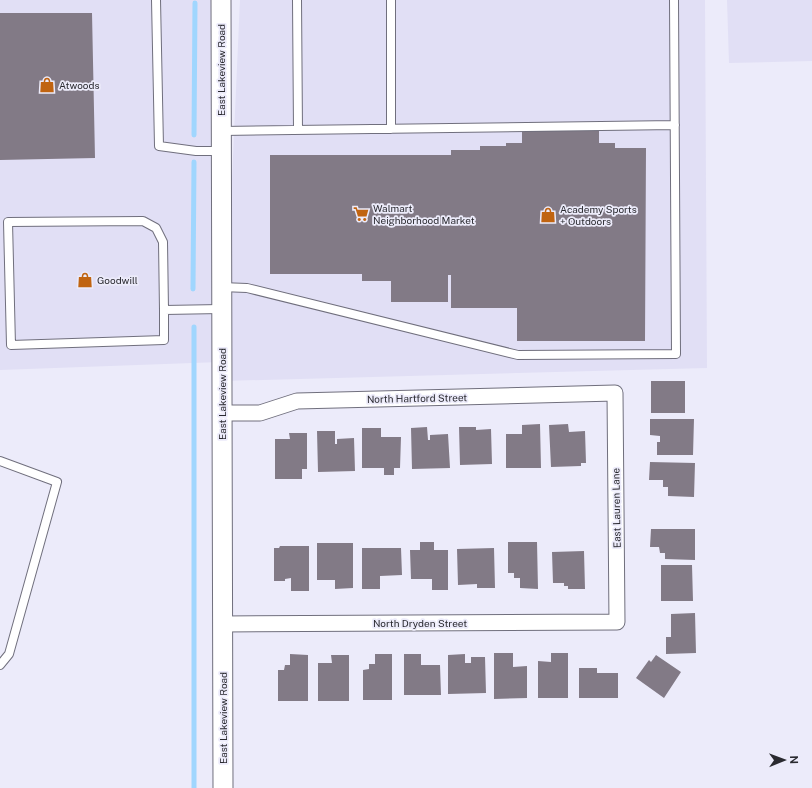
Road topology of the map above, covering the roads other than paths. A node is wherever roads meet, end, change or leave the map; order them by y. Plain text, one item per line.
1 (156, 0) edge
2 (221, 0) edge
3 (297, 0) edge
4 (391, 0) edge
5 (674, 0) edge
6 (675, 125) junction
7 (391, 129) junction
8 (298, 130) junction
9 (221, 131) junction
10 (221, 151) junction
11 (221, 287) junction
12 (221, 309) junction
13 (164, 310) junction
14 (615, 393) joint
15 (222, 413) junction
16 (0, 461) edge
17 (617, 622) joint
18 (223, 624) junction
19 (0, 665) edge
20 (223, 788) edge

1 - 10 lane
2 - 9 street, East Lakeview Road
3 - 8 lane
4 - 7 lane
5 - 6 lane
6 - 7 lane
6 - 11 lane
7 - 8 lane
8 - 9 lane
9 - 10 street, East Lakeview Road
10 - 11 street, East Lakeview Road
11 - 12 street, East Lakeview Road
12 - 13 lane
12 - 15 street, East Lakeview Road
13 - 13 lane
14 - 15 street, North Hartford Street
14 - 17 street, East Lauren Lane
15 - 18 street, East Lakeview Road
16 - 19 lane
17 - 18 street, North Dryden Street
18 - 20 street, East Lakeview Road

